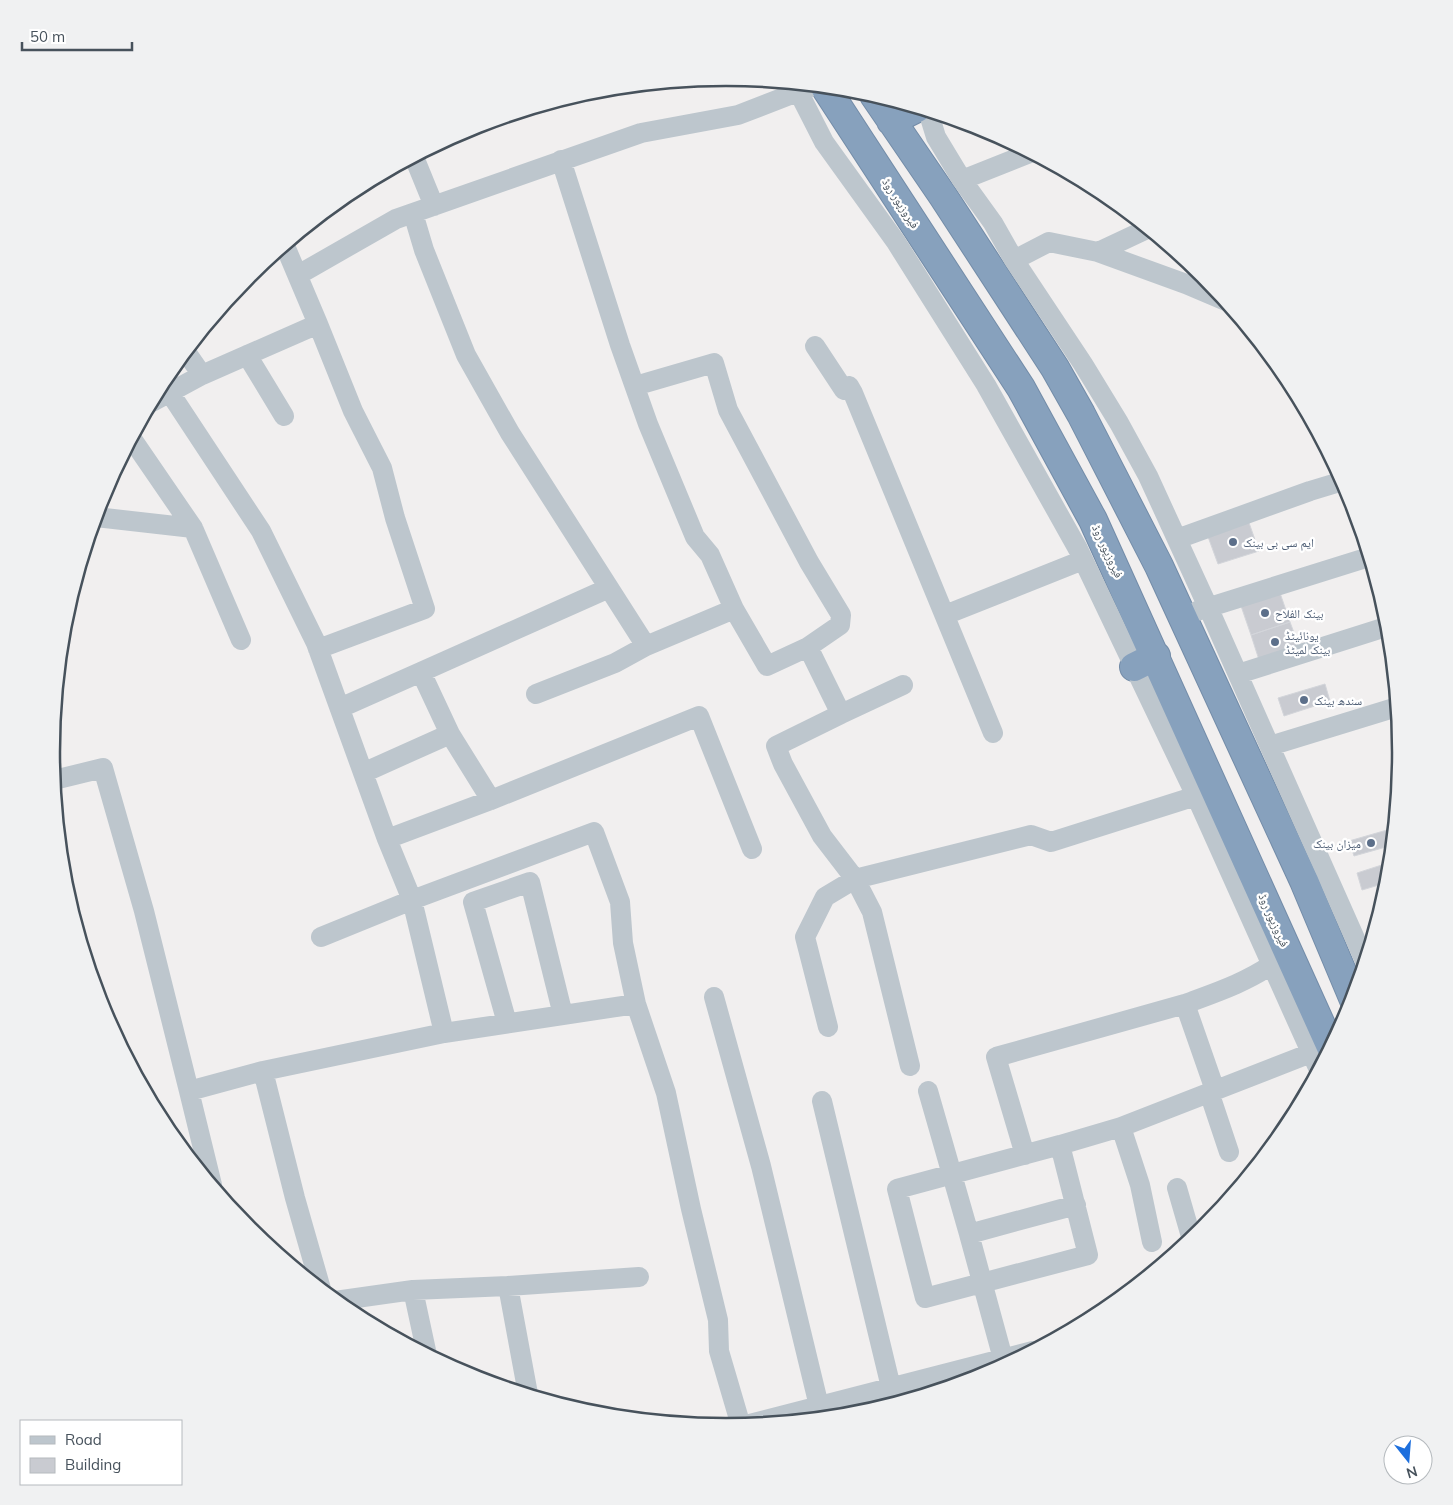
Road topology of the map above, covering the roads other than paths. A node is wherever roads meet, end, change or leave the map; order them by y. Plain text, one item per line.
1 (799, 90) edge
2 (806, 91) edge
3 (830, 95) edge
4 (880, 105) edge
5 (909, 112) edge
6 (930, 118) edge
7 (891, 121) junction
8 (1023, 156) edge
9 (561, 160) junction
10 (416, 163) edge
11 (962, 180) junction
12 (434, 206) junction
13 (413, 213) junction
14 (1141, 231) edge
15 (287, 251) edge
16 (1098, 252) junction
17 (1014, 260) junction
18 (298, 275) junction
19 (1212, 296) edge
20 (318, 324) junction
21 (815, 346) dead end
22 (247, 355) junction
23 (190, 358) edge
24 (1055, 368) junction
25 (202, 375) junction
26 (635, 386) junction
27 (1021, 388) junction
28 (170, 393) junction
29 (163, 397) edge
30 (284, 416) dead end
31 (136, 445) edge
32 (1336, 483) edge
33 (103, 518) edge
34 (192, 528) junction
35 (1177, 539) junction
36 (1364, 559) edge
37 (1083, 560) junction
38 (609, 588) junction
39 (1208, 607) junction
40 (734, 608) junction
41 (945, 615) junction
42 (1181, 616) junction
43 (1381, 629) edge
44 (241, 640) dead end
45 (646, 646) junction
46 (808, 647) junction
47 (318, 649) junction
48 (1145, 662) junction
49 (421, 672) junction
50 (1238, 674) junction
51 (903, 685) dead end
52 (536, 694) dead end
53 (340, 708) junction
54 (1392, 709) edge
55 (841, 714) junction
56 (993, 733) dead end
57 (450, 734) junction
58 (1270, 746) junction
59 (363, 774) junction
60 (61, 778) edge
61 (1196, 796) junction
62 (491, 800) junction
63 (387, 839) junction
64 (752, 849) dead end
65 (855, 879) junction
66 (412, 900) junction
67 (321, 937) dead end
68 (1362, 952) edge
69 (1271, 965) junction
70 (1349, 989) edge
71 (714, 997) dead end
72 (636, 1004) junction
73 (1184, 1004) junction
74 (563, 1015) junction
75 (507, 1023) junction
76 (828, 1027) dead end
77 (444, 1032) junction
78 (1319, 1056) edge
79 (1319, 1056) edge
80 (1319, 1057) edge
81 (910, 1066) dead end
82 (263, 1071) junction
83 (189, 1091) junction
84 (928, 1091) dead end
85 (1212, 1091) junction
86 (822, 1102) dead end
87 (1121, 1127) junction
88 (1060, 1145) junction
89 (1229, 1152) dead end
90 (1025, 1154) junction
91 (209, 1171) edge
92 (951, 1174) junction
93 (1177, 1188) dead end
94 (1076, 1205) junction
95 (1190, 1232) edge
96 (969, 1234) junction
97 (1152, 1242) dead end
98 (639, 1276) dead end
99 (318, 1279) edge
100 (982, 1283) junction
101 (508, 1286) junction
102 (413, 1290) junction
103 (345, 1299) edge
104 (426, 1347) edge
105 (1003, 1358) edge
106 (976, 1370) edge
107 (527, 1388) edge
108 (893, 1395) edge
109 (820, 1406) junction
110 (773, 1418) edge
111 (737, 1419) edge

1 - 9 street
2 - 37 street
3 - 27 highway, فیروزپور روڈ
4 - 7 highway
5 - 7 highway
6 - 11 street
7 - 24 highway
8 - 11 street
9 - 12 street
9 - 26 street
10 - 12 street
11 - 17 street
12 - 13 street
13 - 18 street
13 - 38 street
14 - 16 street
15 - 18 street
16 - 17 street
16 - 19 street
17 - 35 street
18 - 20 street
20 - 22 street
20 - 47 street
21 - 41 street
22 - 25 street
22 - 30 street
23 - 25 street
24 - 27 highway
24 - 42 highway
25 - 28 street
26 - 40 street
26 - 46 street
27 - 48 highway, فیروزپور روڈ
28 - 29 street
28 - 47 street
31 - 34 street
32 - 35 street
33 - 34 street
34 - 44 street
35 - 39 street
36 - 39 street
37 - 41 street
37 - 48 street
38 - 45 street
38 - 49 street
39 - 42 street
39 - 50 street
40 - 45 street
40 - 46 street
41 - 56 street
42 - 70 highway
43 - 50 street
45 - 52 street
46 - 55 street
47 - 53 street
48 - 61 street
48 - 78 highway, فیروزپور روڈ
49 - 53 street
49 - 57 street
50 - 58 street
51 - 55 street
53 - 59 street
54 - 58 street
55 - 65 street
57 - 59 street
57 - 62 street
58 - 68 street
59 - 63 street
60 - 83 street
61 - 65 street
61 - 69 street
62 - 63 street
62 - 64 street
63 - 66 street
65 - 76 street
65 - 81 street
66 - 67 street
66 - 72 street
66 - 77 street
69 - 73 street
69 - 79 street
71 - 109 street
72 - 74 street
72 - 111 street
73 - 85 street
73 - 90 street
74 - 75 street
74 - 75 street
75 - 77 street
77 - 82 street
80 - 85 street
82 - 83 street
82 - 99 street
83 - 91 street
84 - 92 street
85 - 87 street
85 - 89 street
86 - 108 street
87 - 88 street
87 - 97 street
88 - 90 street
88 - 94 street
90 - 92 street
92 - 96 street
92 - 100 street
93 - 95 street
94 - 96 street
94 - 100 street
96 - 100 street
98 - 101 street
100 - 105 street
101 - 102 street
101 - 107 street
102 - 103 street
102 - 104 street
106 - 108 street
108 - 109 street
109 - 110 street

